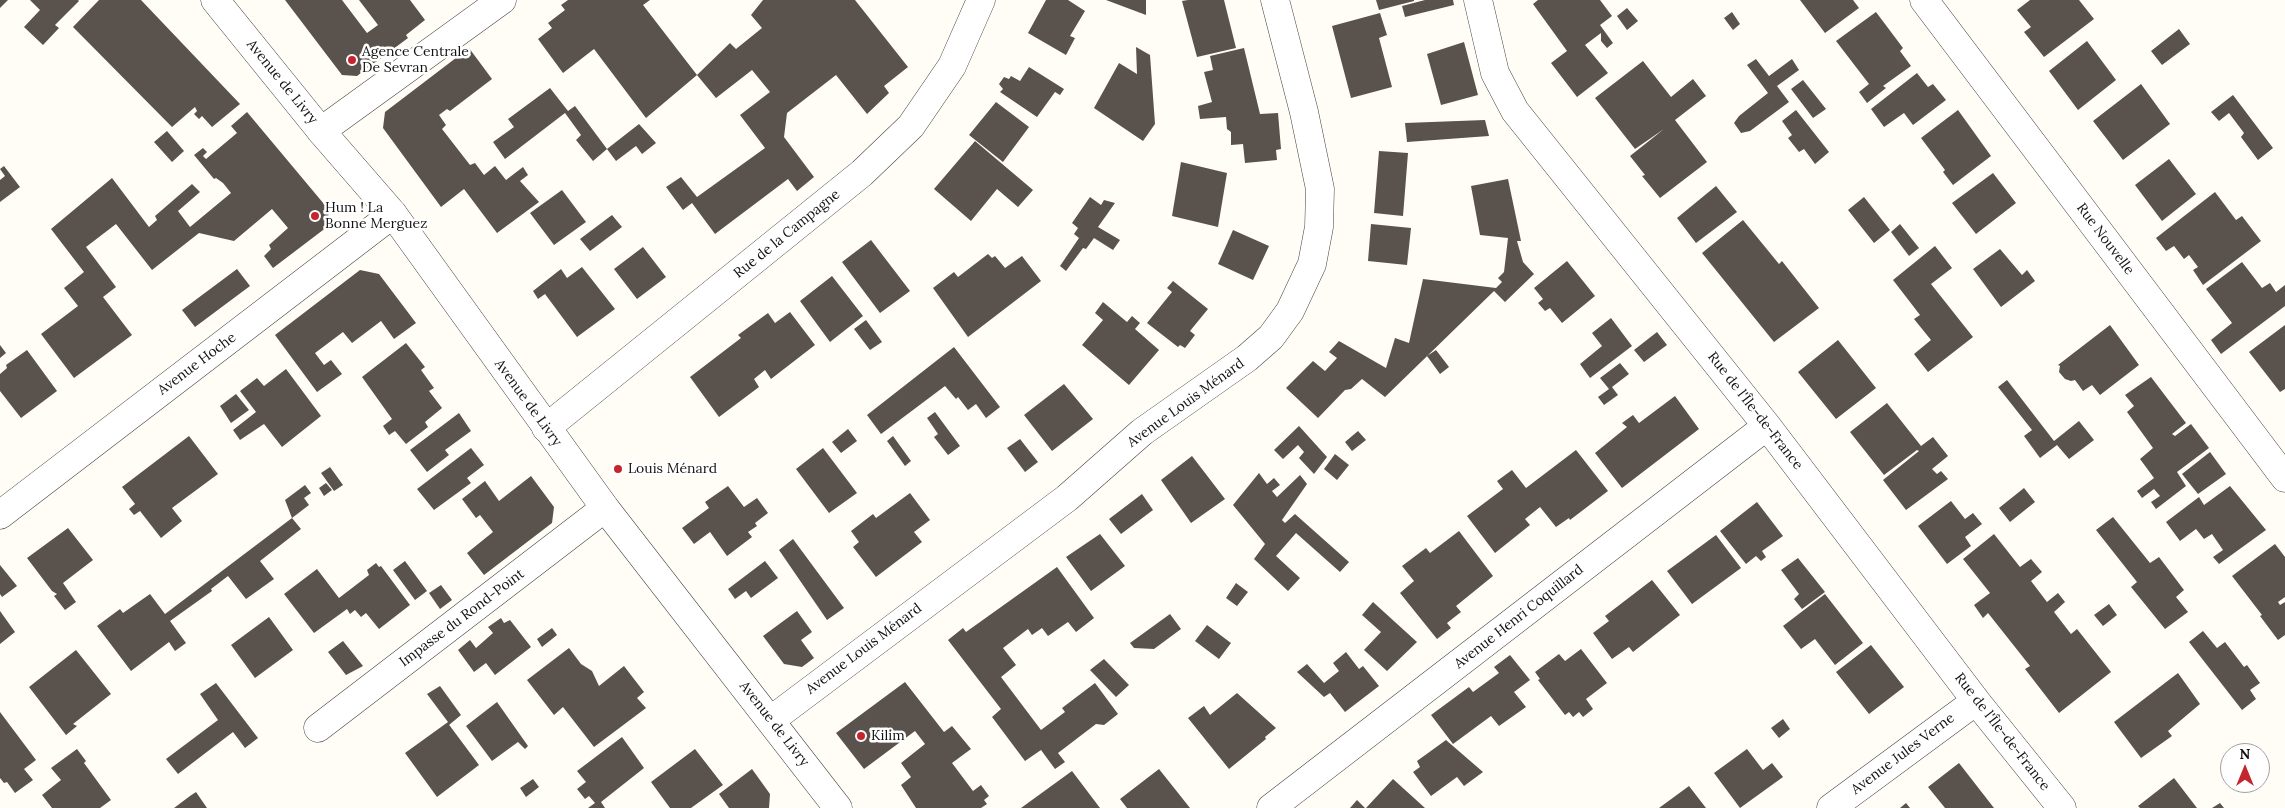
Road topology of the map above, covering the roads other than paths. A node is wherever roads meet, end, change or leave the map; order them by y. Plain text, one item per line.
1 (215, 0) edge
2 (502, 0) edge
3 (982, 0) edge
4 (1276, 0) edge
5 (1478, 0) edge
6 (1924, 0) edge
7 (322, 131) junction
8 (393, 214) junction
9 (1767, 426) junction
10 (546, 428) junction
11 (2285, 478) edge
12 (605, 508) junction
13 (0, 515) edge
14 (1976, 701) junction
15 (771, 720) junction
16 (318, 728) dead end
17 (830, 805) edge
18 (1271, 808) edge
19 (1831, 808) edge
20 (2062, 808) edge

1 - 7 street, Avenue de Livry
2 - 7 street
3 - 10 street, Rue de la Campagne
4 - 15 street, Avenue Louis Ménard
5 - 9 street, Rue de l'Île-de-France
6 - 11 street, Rue Nouvelle
7 - 8 street, Avenue de Livry
8 - 10 street, Avenue de Livry
8 - 13 street, Avenue Hoche
9 - 14 street, Rue de l'Île-de-France
9 - 18 street, Avenue Henri Coquillard
10 - 12 street, Avenue de Livry
12 - 15 street, Avenue de Livry
12 - 16 street, Impasse du Rond-Point
14 - 19 street, Avenue Jules Verne
14 - 20 street, Rue de l'Île-de-France
15 - 17 street, Avenue de Livry

